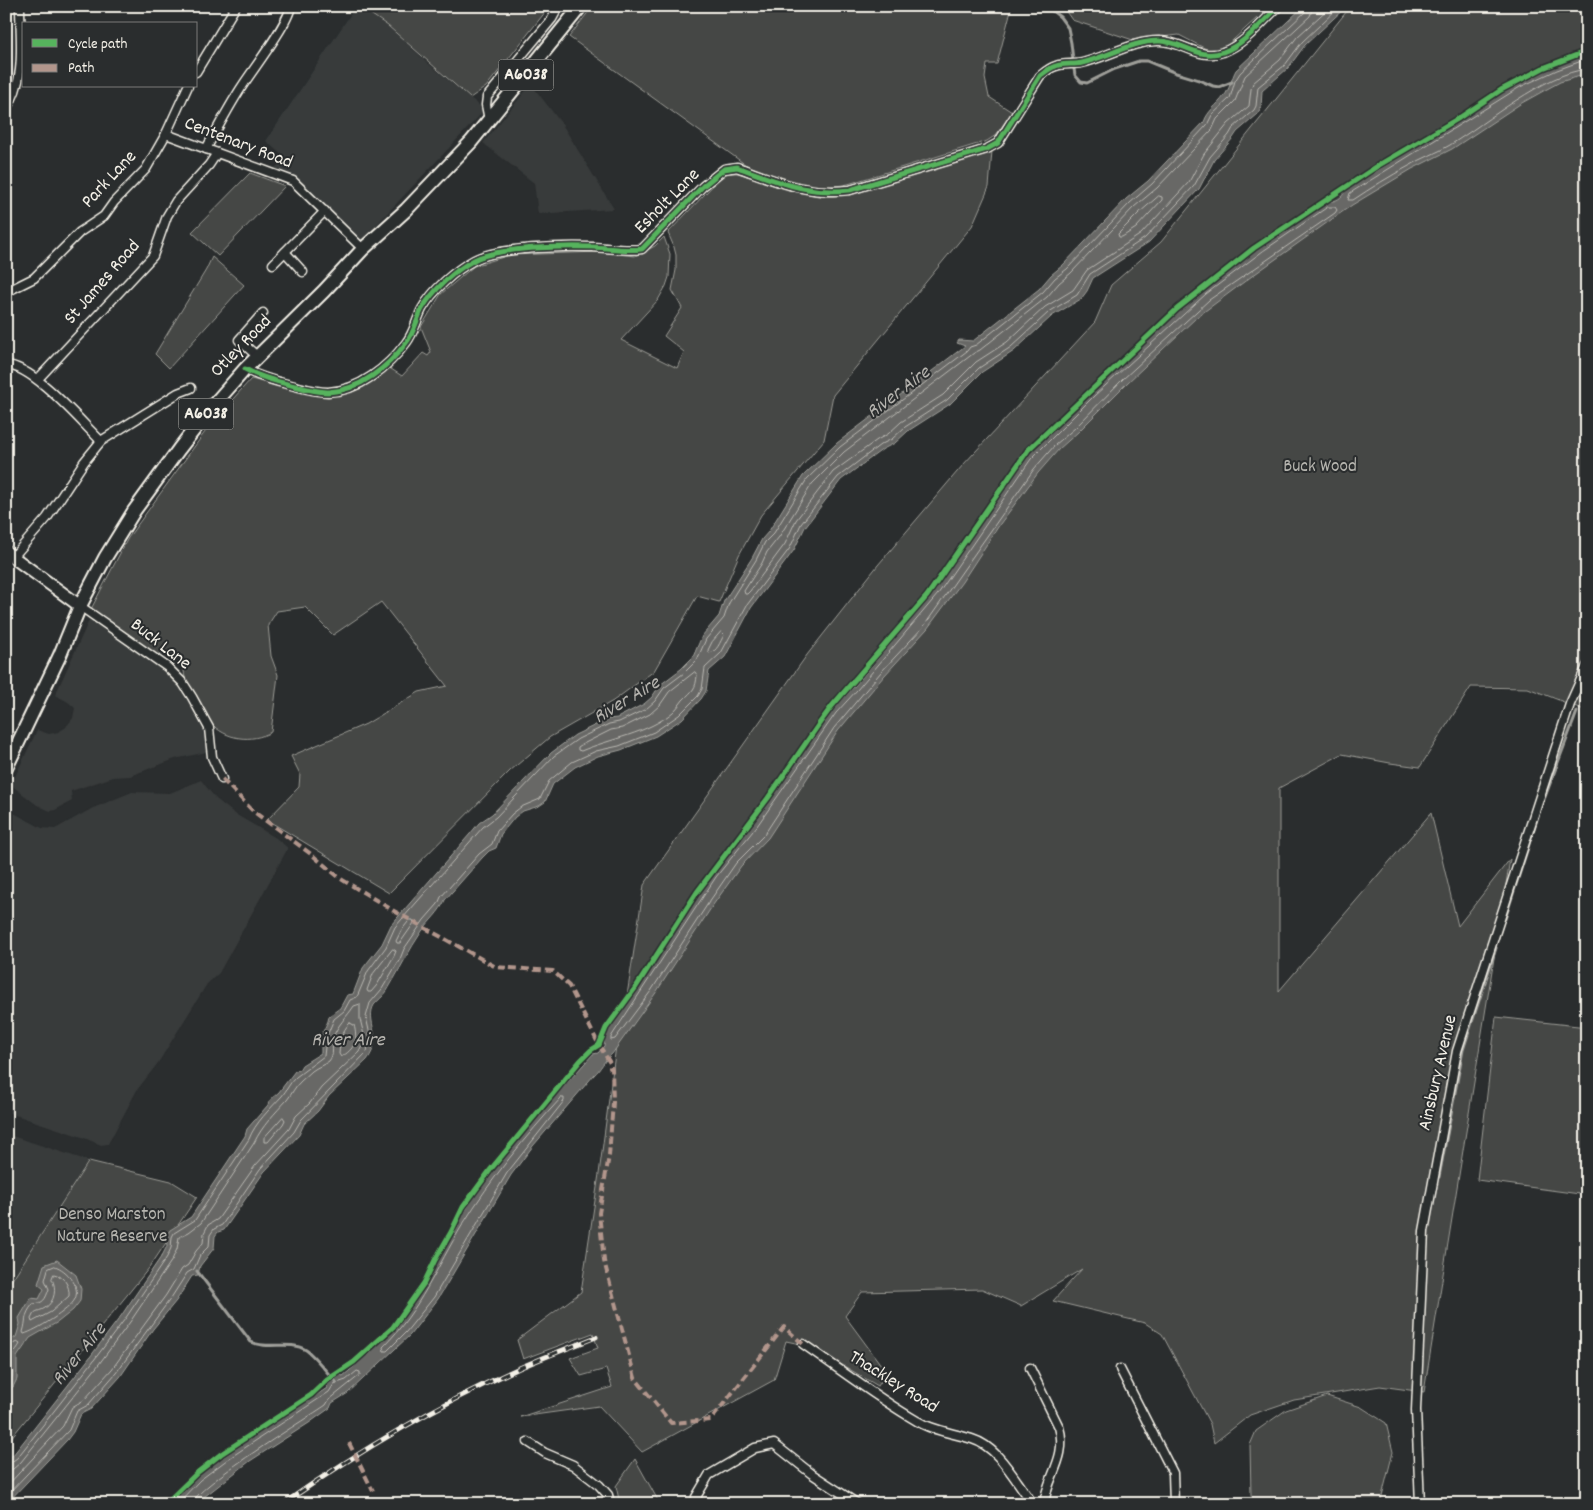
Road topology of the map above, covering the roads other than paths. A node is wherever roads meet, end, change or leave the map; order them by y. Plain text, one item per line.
1 (20, 6) edge
2 (65, 6) edge
3 (80, 6) edge
4 (236, 6) edge
5 (291, 6) edge
6 (559, 6) edge
7 (581, 6) edge
8 (1279, 6) edge
9 (198, 69) edge
10 (187, 88) edge
11 (6, 109) edge
12 (489, 120) junction
13 (166, 134) junction
14 (206, 149) junction
15 (216, 153) junction
16 (325, 212) junction
17 (363, 250) junction
18 (285, 252) junction
19 (273, 264) dead end
20 (303, 272) dead end
21 (6, 292) edge
22 (262, 313) dead end
23 (257, 356) junction
24 (6, 365) edge
25 (245, 368) junction
26 (38, 379) junction
27 (191, 388) dead end
28 (101, 441) junction
29 (10, 554) edge
30 (80, 606) junction
31 (1587, 666) edge
32 (6, 768) edge
33 (222, 779) dead end
34 (803, 1344) dead end
35 (1030, 1368) dead end
36 (1120, 1369) dead end
37 (528, 1442) dead end
38 (610, 1504) edge
39 (699, 1504) edge
40 (858, 1504) edge
41 (1031, 1504) edge
42 (1044, 1504) edge
43 (1174, 1504) edge
44 (1420, 1504) edge

1 - 11 street
2 - 3 street
4 - 9 street
5 - 14 street
6 - 12 street
7 - 12 main road, Otley Road / A6038
8 - 25 street, Esholt Lane
10 - 13 street, Park Lane
12 - 17 main road, Otley Road / A6038
13 - 14 street, Centenary Road
13 - 21 street, Park Lane
14 - 15 street, Centenary Road
15 - 16 street, Centenary Road
15 - 26 street, St James Road
16 - 17 street, Centenary Road
16 - 18 street
17 - 23 main road, Otley Road / A6038
18 - 19 street
18 - 20 street
22 - 23 street
23 - 25 main road, Otley Road / A6038
24 - 26 street
25 - 30 main road, Otley Road / A6038
26 - 28 street
27 - 28 street
28 - 29 street
29 - 30 street
30 - 32 main road, Otley Road / A6038
30 - 33 street, Buck Lane
31 - 44 street, Ainsbury Avenue
34 - 41 street, Thackley Road
35 - 42 street
36 - 43 street
37 - 38 street
39 - 40 street

